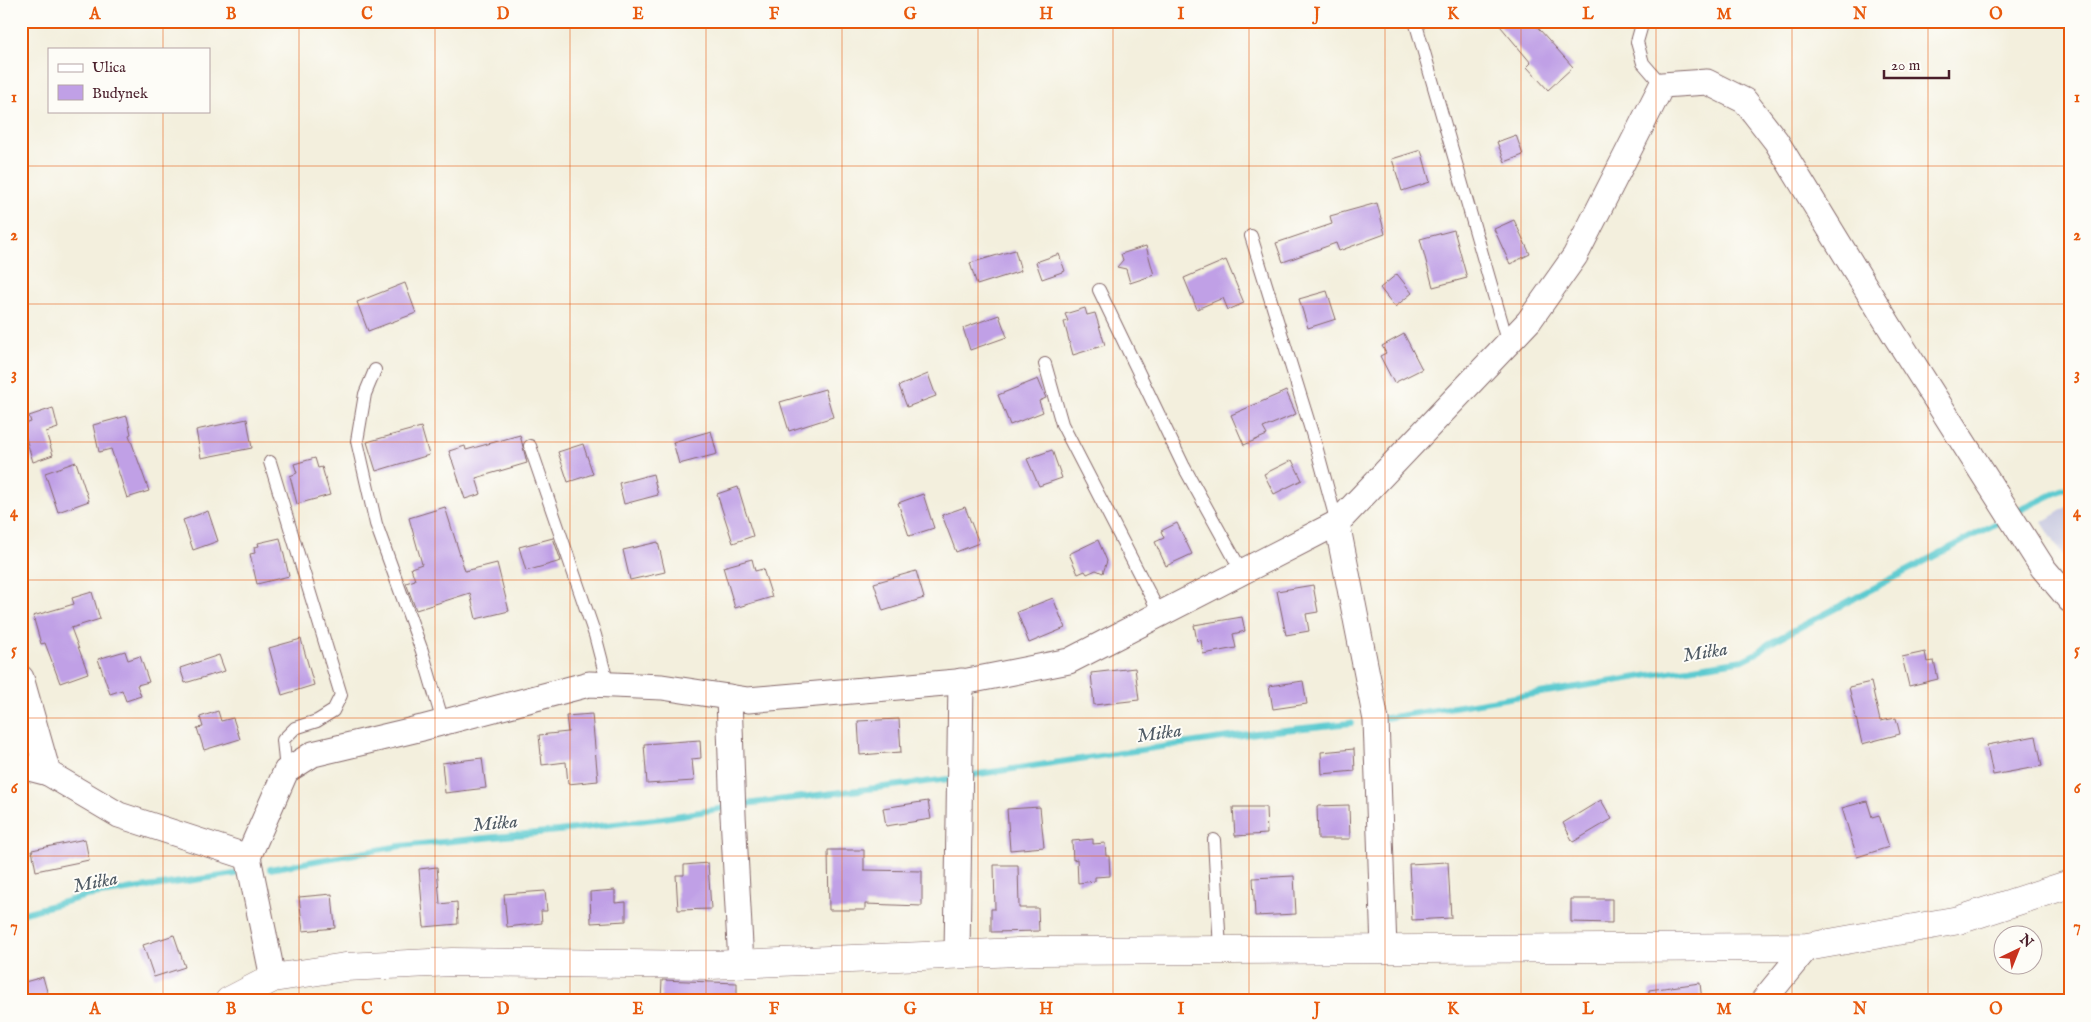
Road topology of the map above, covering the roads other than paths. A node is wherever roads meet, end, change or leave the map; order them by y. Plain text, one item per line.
1 (1415, 21) edge
2 (1643, 21) edge
3 (1662, 85) junction
4 (1251, 236) dead end
5 (1099, 290) dead end
6 (1508, 344) junction
7 (1045, 364) dead end
8 (375, 370) dead end
9 (530, 446) dead end
10 (270, 462) dead end
11 (1337, 523) junction
12 (1242, 572) junction
13 (2070, 600) edge
14 (1160, 614) junction
15 (21, 678) edge
16 (961, 681) junction
17 (608, 685) junction
18 (730, 697) junction
19 (443, 722) junction
20 (21, 766) edge
21 (286, 771) junction
22 (48, 773) junction
23 (1214, 840) dead end
24 (248, 857) junction
25 (2070, 884) edge
26 (1807, 947) junction
27 (1384, 949) junction
28 (1220, 950) junction
29 (957, 954) junction
30 (741, 964) junction
31 (273, 978) junction
32 (229, 1001) edge
33 (1763, 1001) edge

1 - 6 lane
2 - 3 lane
3 - 6 street
3 - 13 street
4 - 11 lane
5 - 12 lane
6 - 11 street
7 - 14 lane
8 - 19 lane
9 - 17 lane
10 - 21 lane
11 - 12 street
11 - 27 street
12 - 14 street
14 - 16 street
15 - 22 street
16 - 18 street
16 - 29 street
17 - 18 street
17 - 19 street
18 - 30 street
19 - 21 street
20 - 22 street
21 - 24 street
22 - 24 street
23 - 28 lane
24 - 31 street
25 - 26 street
26 - 27 street
26 - 33 street
27 - 28 street
28 - 29 street
29 - 30 street
30 - 31 street
31 - 32 street

